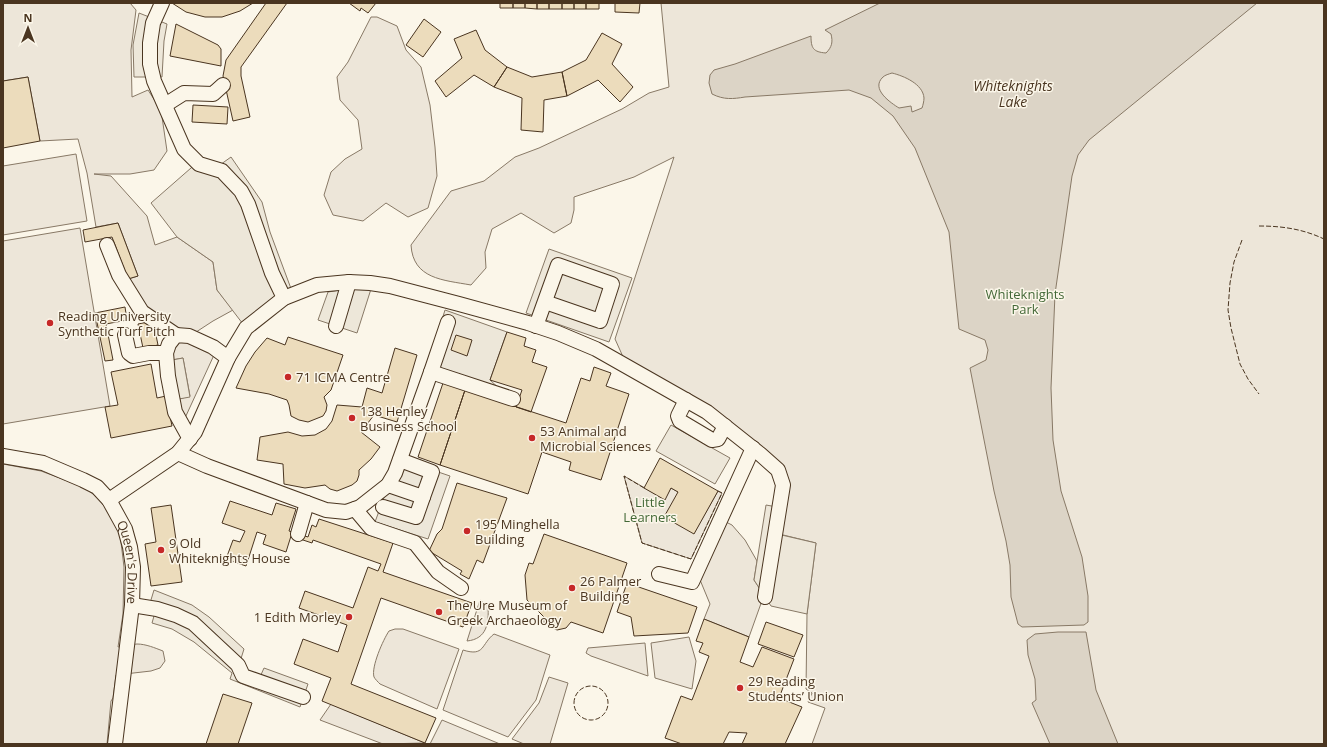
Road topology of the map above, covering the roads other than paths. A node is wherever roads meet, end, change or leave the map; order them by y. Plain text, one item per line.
1 (162, 3) edge
2 (222, 85) dead end
3 (165, 105) junction
4 (107, 245) dead end
5 (349, 282) junction
6 (284, 298) junction
7 (545, 302) junction
8 (448, 322) dead end
9 (336, 326) dead end
10 (536, 326) junction
11 (125, 335) dead end
12 (176, 335) junction
13 (166, 353) junction
14 (228, 358) junction
15 (432, 372) junction
16 (513, 399) dead end
17 (686, 400) junction
18 (725, 426) junction
19 (190, 439) junction
20 (753, 448) junction
21 (178, 453) junction
22 (3, 456) edge
23 (400, 460) junction
24 (388, 485) junction
25 (423, 497) junction
26 (110, 500) junction
27 (307, 503) junction
28 (383, 507) dead end
29 (355, 509) junction
30 (298, 534) dead end
31 (659, 574) dead end
32 (461, 588) dead end
33 (765, 597) dead end
34 (132, 605) junction
35 (303, 697) dead end
36 (115, 744) edge

1 - 3 street
2 - 3 street
3 - 6 street
4 - 12 street
5 - 6 street
5 - 9 street
5 - 10 street
6 - 14 street
7 - 7 street
7 - 10 street
8 - 15 street
10 - 17 street
11 - 13 street
12 - 13 street
12 - 14 street
13 - 19 street
14 - 19 street
15 - 16 street
15 - 23 street
17 - 18 street
17 - 18 street
18 - 20 street
19 - 21 street
20 - 31 street
20 - 33 street
21 - 26 street
21 - 27 street
22 - 26 street, Queen's Drive
23 - 24 street
23 - 25 street
24 - 25 street
24 - 29 street
25 - 28 street
26 - 34 street, Queen's Drive
27 - 29 street
27 - 30 street
29 - 32 street
34 - 35 street
34 - 36 street, Queen's Drive

